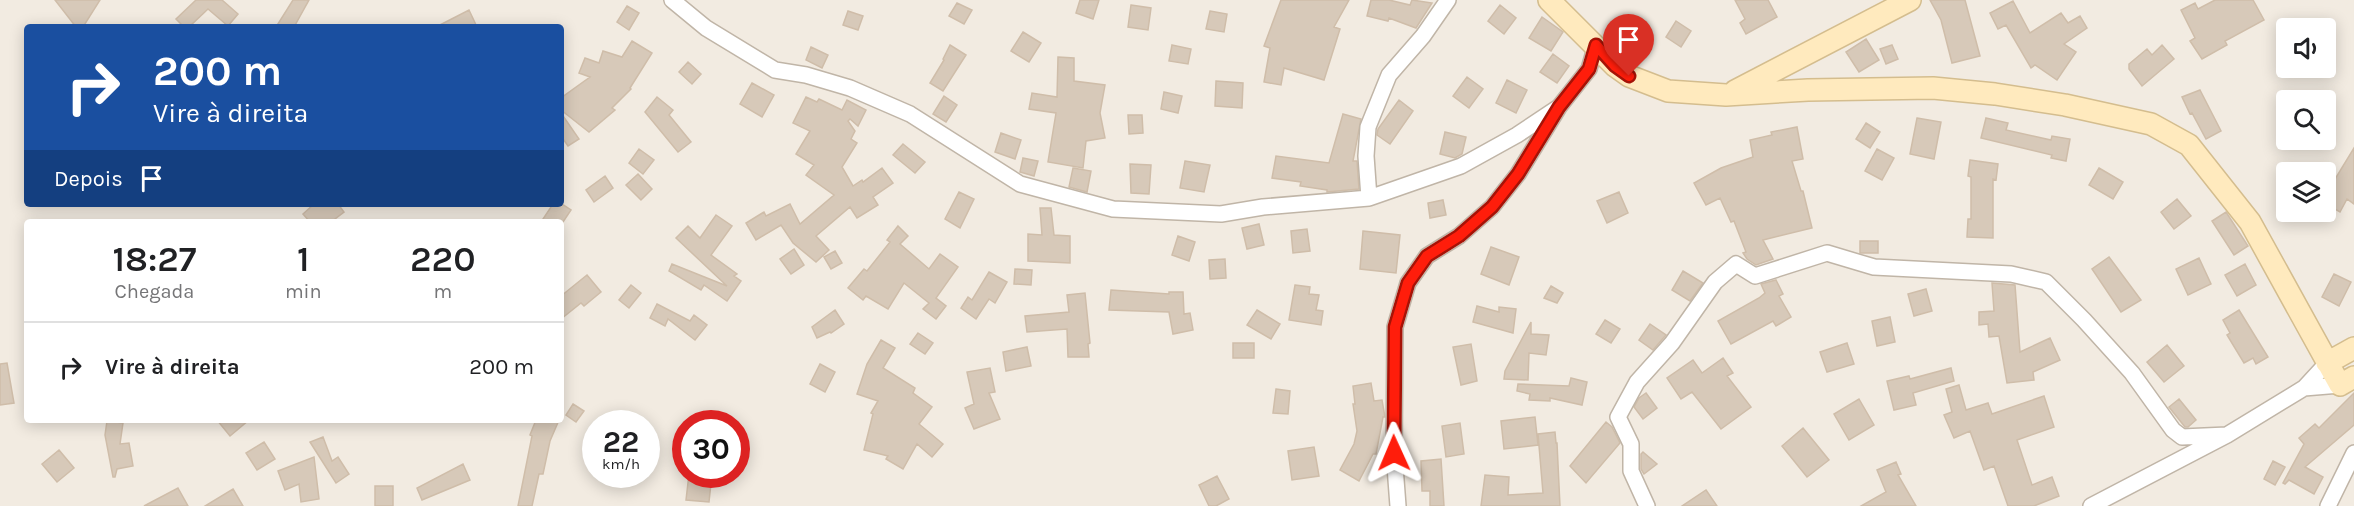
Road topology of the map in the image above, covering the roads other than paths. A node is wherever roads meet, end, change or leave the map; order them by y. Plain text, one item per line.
1 (672, 0) edge
2 (1448, 0) edge
3 (1549, 0) edge
4 (1910, 0) edge
5 (1596, 45) junction
6 (1726, 95) junction
7 (1559, 107) junction
8 (1369, 198) junction
9 (2354, 348) edge
10 (2327, 363) junction
11 (2347, 381) edge
12 (2304, 388) junction
13 (2227, 435) junction
14 (2354, 453) edge
15 (1398, 506) edge
16 (1647, 506) edge
17 (2091, 506) edge
18 (2328, 506) edge

1 - 8 street
2 - 8 street
3 - 5 street
4 - 6 street
5 - 6 street
5 - 7 street
6 - 10 street
7 - 8 street
7 - 15 street
9 - 10 street
10 - 11 street
10 - 12 street
11 - 12 street
12 - 13 street
13 - 16 street
13 - 17 street
14 - 18 street

